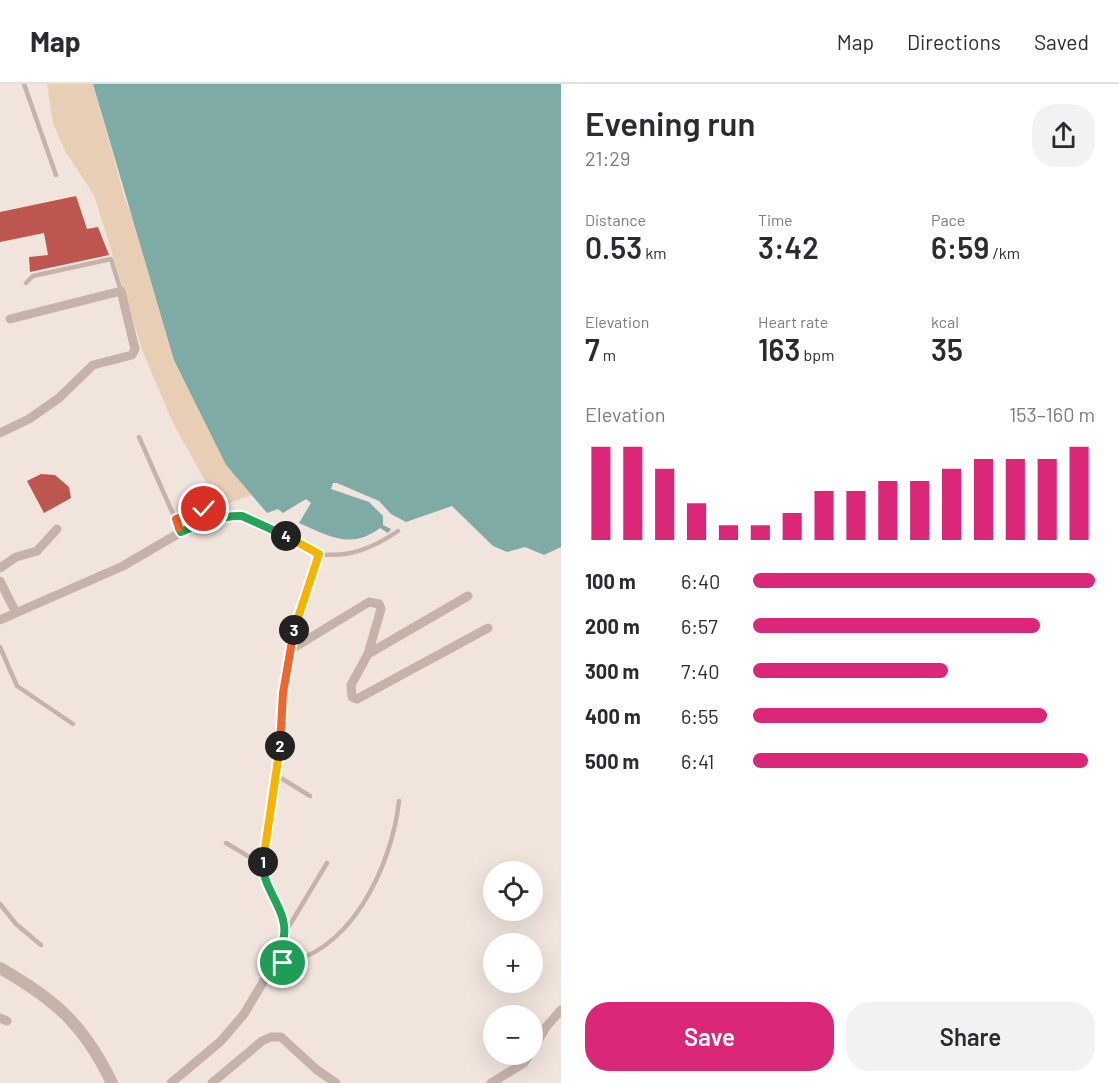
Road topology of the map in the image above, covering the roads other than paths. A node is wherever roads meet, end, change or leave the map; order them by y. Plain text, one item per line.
1 (24, 84) edge
2 (56, 175) dead end
3 (26, 284) dead end
4 (121, 291) junction
5 (10, 319) dead end
6 (0, 433) edge
7 (139, 437) dead end
8 (204, 509) dead end
9 (176, 519) junction
10 (57, 529) dead end
11 (398, 531) dead end
12 (181, 532) junction
13 (319, 554) junction
14 (0, 568) edge
15 (0, 581) edge
16 (468, 596) dead end
17 (15, 611) junction
18 (0, 620) edge
19 (488, 628) dead end
20 (0, 647) edge
21 (290, 650) junction
22 (368, 654) junction
23 (73, 724) dead end
24 (276, 775) junction
25 (310, 796) dead end
26 (399, 801) dead end
27 (226, 843) dead end
28 (327, 862) dead end
29 (263, 865) junction
30 (0, 904) edge
31 (284, 935) junction
32 (41, 945) dead end
33 (274, 964) junction
34 (0, 969) edge
35 (561, 1010) edge
36 (543, 1033) edge
37 (521, 1065) edge
38 (112, 1083) edge
39 (171, 1083) edge
40 (212, 1083) edge
41 (336, 1083) edge
42 (491, 1083) edge

1 - 2 lane
3 - 4 lane
4 - 5 street
4 - 6 street
7 - 9 lane
8 - 9 lane
9 - 12 lane
10 - 14 street
11 - 13 lane
12 - 13 street
12 - 17 street
13 - 21 street
15 - 17 street
16 - 22 street
17 - 18 street
19 - 22 street
20 - 23 lane
21 - 22 street
21 - 24 street
24 - 25 lane
24 - 29 street
26 - 33 lane
27 - 29 lane
28 - 31 lane
29 - 31 street
30 - 32 lane
31 - 33 street
33 - 39 street
34 - 38 street
35 - 36 street
37 - 42 street
40 - 41 street

